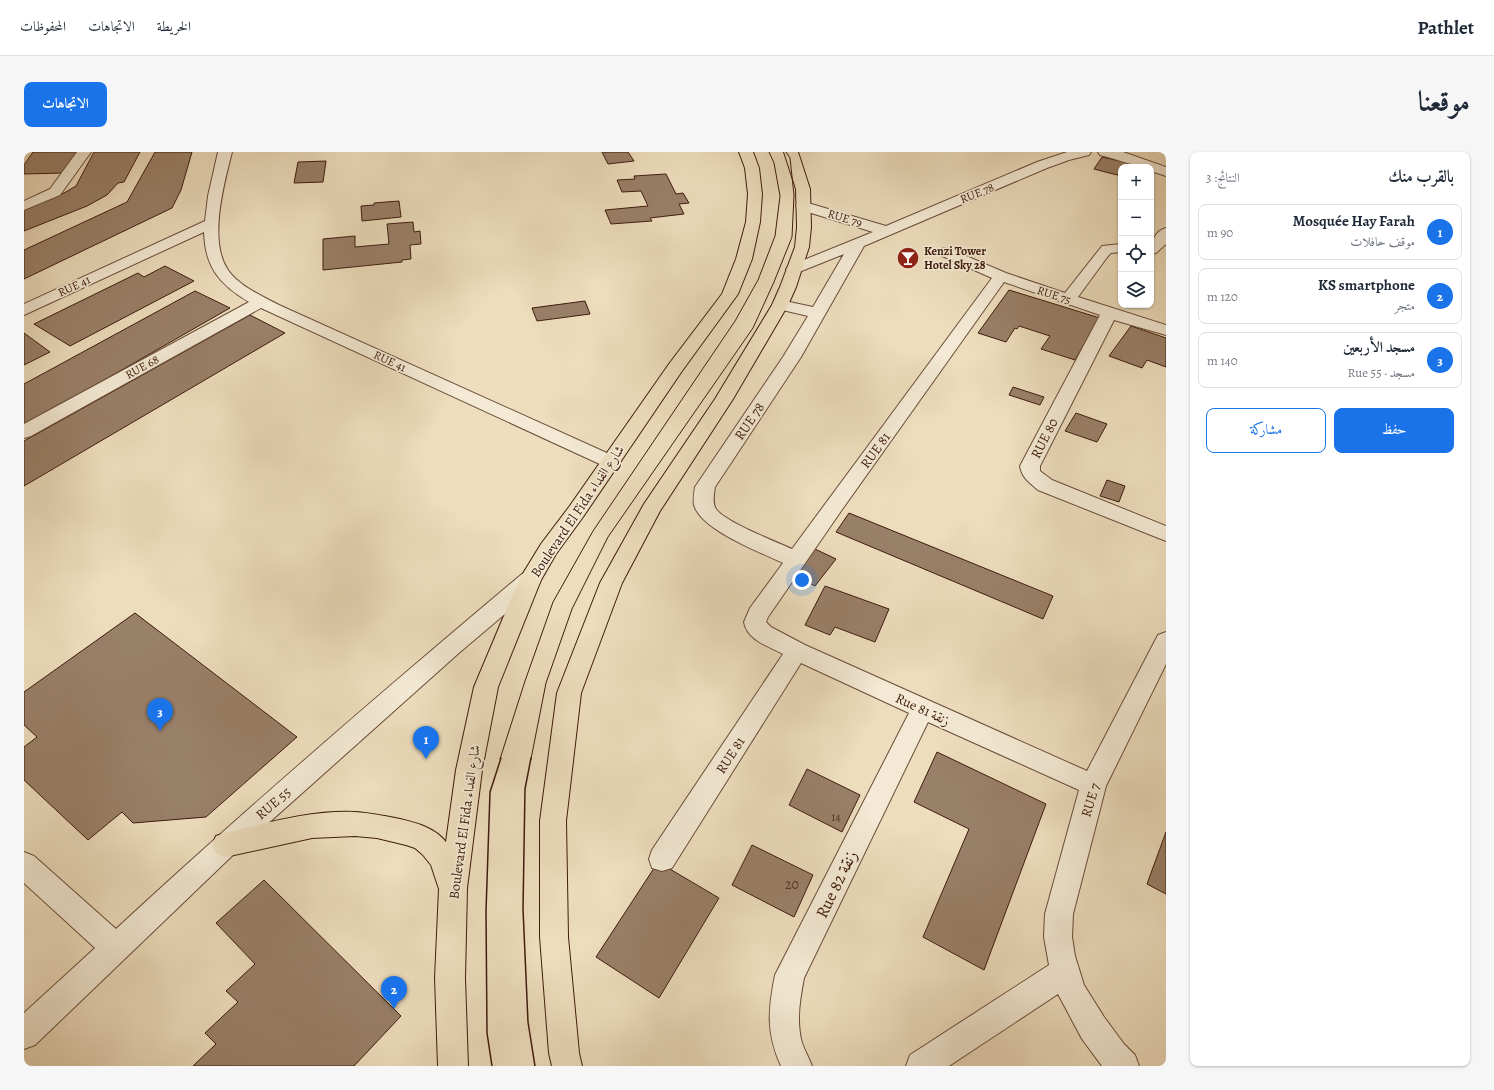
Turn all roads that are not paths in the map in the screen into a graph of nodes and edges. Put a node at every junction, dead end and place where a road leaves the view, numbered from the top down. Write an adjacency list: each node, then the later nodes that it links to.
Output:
1 (84, 152): 9 (street)
2 (226, 152): 11 (street, RUE 41)
3 (746, 152): 28 (main road, Boulevard El Fida شارع الفداء)
4 (791, 152): 10 (main road)
5 (1079, 152): 7 (street, RUE 78)
6 (1105, 152): 8 (street)
7 (1046, 158): 12 (street, RUE 78)
8 (1166, 172)
9 (24, 206)
10 (803, 206): 12 (street, RUE 79); 18 (main road)
11 (212, 223): 21 (street, RUE 41); 23 (street, RUE 41)
12 (886, 231): 14 (street, RUE 78)
13 (1166, 232): 15 (street)
14 (857, 245): 18 (street, RUE 78); 24 (street, RUE 78)
15 (1154, 247)
16 (1118, 248): 20 (street)
17 (945, 252): 19 (street, RUE 75)
18 (794, 269): 22 (main road)
19 (1001, 276): 20 (street, RUE 75); 30 (street, RUE 81)
20 (1069, 299): 25 (street, RUE 75)
21 (260, 302): 27 (street, RUE 68); 28 (street, RUE 41)
22 (780, 305): 24 (street); 45 (main road)
23 (24, 310)
24 (818, 313): 30 (street, RUE 78)
25 (1109, 313): 26 (street, RUE 75); 29 (street, RUE 80)
26 (1166, 330)
27 (24, 432)
28 (611, 462): 31 (main road, Boulevard El Fida شارع الفداء)
29 (1166, 534)
30 (796, 560): 32 (street, RUE 81)
31 (530, 580): 37 (street, RUE 55); 40 (main road, Boulevard El Fida شارع الفداء)
32 (756, 627): 33 (street, Rue 81 زنقة)
33 (797, 651): 35 (street, Rue 81 زنقة); 38 (street, RUE 81)
34 (1163, 654): 36 (street, RUE 7)
35 (923, 710): 36 (street, Rue 81 زنقة); 46 (street, Rue 82 زنقة)
36 (1093, 785): 42 (street, RUE 7)
37 (225, 845): 40 (main road); 41 (street, RUE 55)
38 (662, 859)
39 (24, 865): 41 (street)
40 (453, 888): 44 (main road, Boulevard El Fida شارع الفداء)
41 (116, 948): 43 (street, RUE 55)
42 (1064, 972): 47 (street); 48 (street, RUE 7)
43 (24, 1034)
44 (453, 1066)
45 (567, 1066)
46 (797, 1066)
47 (921, 1066)
48 (1124, 1066)

